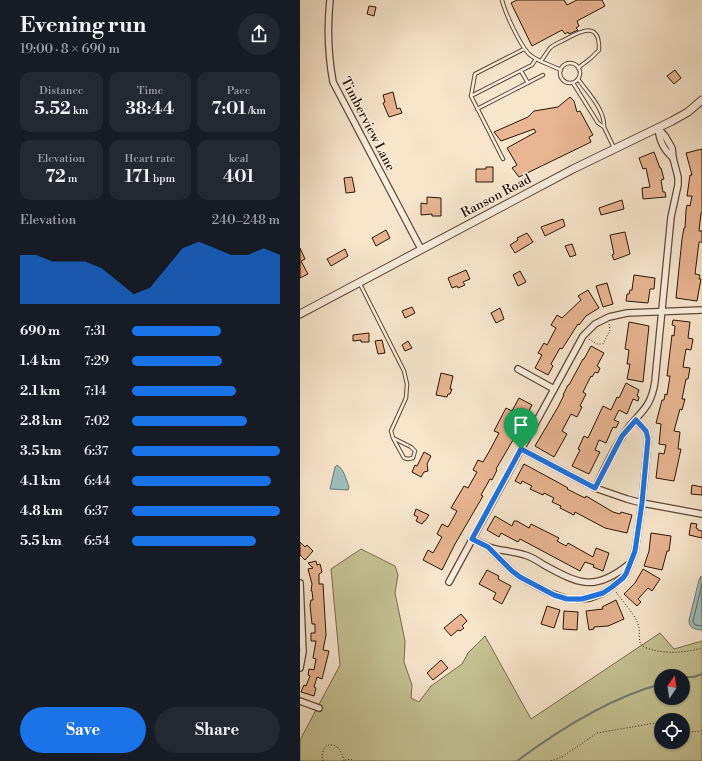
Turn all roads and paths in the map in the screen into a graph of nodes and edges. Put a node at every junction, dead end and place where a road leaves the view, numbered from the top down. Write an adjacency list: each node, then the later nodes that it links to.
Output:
1 (330, 0): 20 (street, Timberview Lane)
2 (502, 0): 3 (lane)
3 (524, 49): 4 (lane); 13 (lane)
4 (536, 59): 5 (lane); 8 (lane)
5 (541, 61): 6 (lane); 7 (lane)
6 (578, 68): 7 (lane); 10 (lane)
7 (561, 70): 12 (lane)
8 (521, 71): 11 (lane); 13 (lane)
9 (543, 75): 11 (lane)
10 (578, 79): 12 (lane); 16 (lane)
11 (528, 83): 15 (lane)
12 (573, 83): 16 (lane)
13 (471, 96): 15 (lane)
14 (702, 100): 17 (street, Ranson Road)
15 (477, 108): 19 (lane)
16 (604, 127): 18 (lane)
17 (658, 128): 18 (street, Ranson Road); 23 (street)
18 (614, 149): 20 (street, Ranson Road)
19 (503, 159)
20 (421, 249): 21 (street, Ranson Road)
21 (359, 282): 24 (street, Ranson Road); 30 (lane)
22 (702, 310): 23 (street)
23 (662, 312): 28 (street); 29 (street)
24 (300, 314)
25 (610, 323): 26 (path)
26 (589, 338)
27 (518, 369): 28 (street)
28 (554, 389): 31 (street)
29 (636, 420): 32 (street); 33 (street)
30 (392, 438): 30 (lane)
31 (521, 449): 32 (street); 35 (street)
32 (595, 488): 33 (street)
33 (642, 503): 34 (street); 37 (street)
34 (702, 514)
35 (472, 539): 36 (street); 38 (street)
36 (488, 547): 37 (street); 40 (street)
37 (628, 565): 40 (street)
38 (448, 582)
39 (300, 583): 42 (street)
40 (612, 587): 41 (path)
41 (702, 648)
42 (300, 668)
43 (300, 701): 44 (street)
44 (320, 708)
45 (654, 723): 51 (path)
46 (702, 730): 47 (path)
47 (690, 732)
48 (344, 760): 49 (path); 50 (path)
49 (323, 761)
50 (353, 761)
51 (551, 761)

